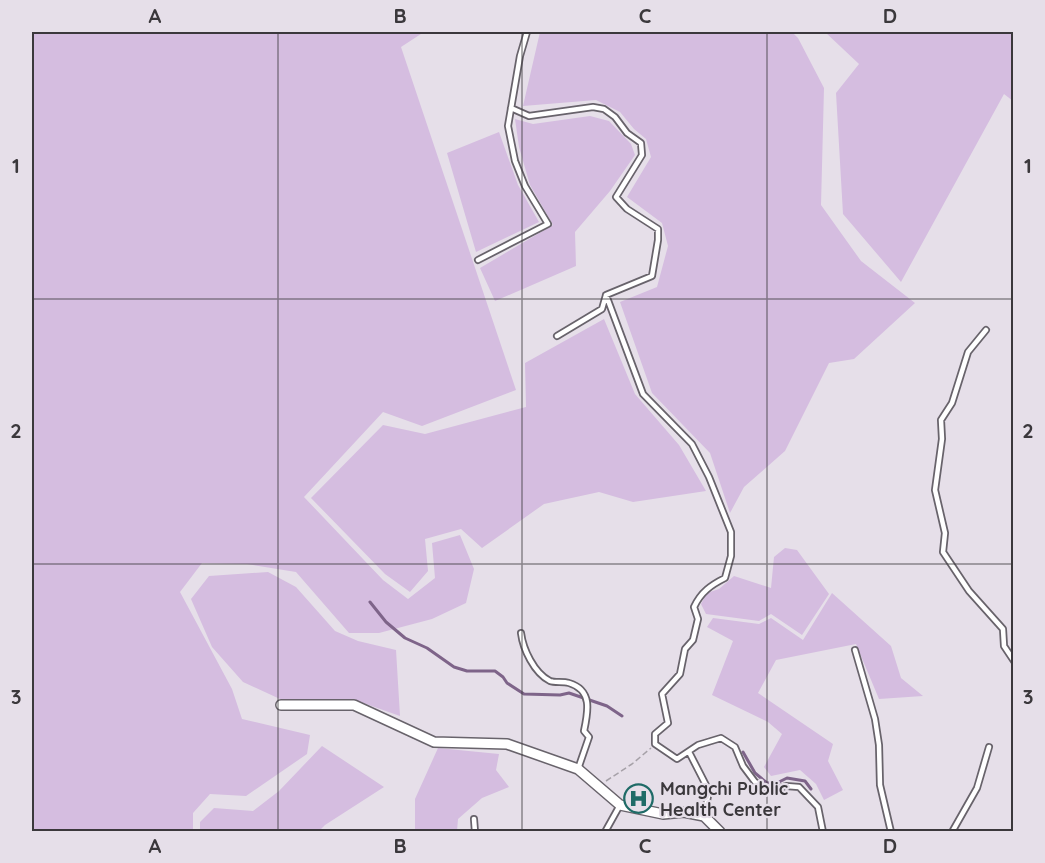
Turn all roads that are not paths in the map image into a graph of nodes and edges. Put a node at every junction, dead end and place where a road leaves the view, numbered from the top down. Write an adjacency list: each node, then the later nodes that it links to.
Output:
1 (527, 32): 2 (lane)
2 (511, 108): 3 (lane); 4 (lane)
3 (478, 260)
4 (606, 294): 6 (lane); 12 (lane)
5 (986, 330): 9 (lane)
6 (557, 336)
7 (521, 633): 13 (lane)
8 (855, 650): 21 (lane)
9 (1014, 661)
10 (280, 705): 13 (street)
11 (989, 747): 22 (lane)
12 (688, 752): 15 (lane); 20 (lane)
13 (578, 769): 14 (street)
14 (620, 805): 15 (street); 18 (lane)
15 (704, 816): 19 (street)
16 (474, 819): 17 (lane)
17 (475, 831)
18 (605, 831)
19 (719, 831)
20 (823, 831)
21 (891, 831)
22 (952, 831)

